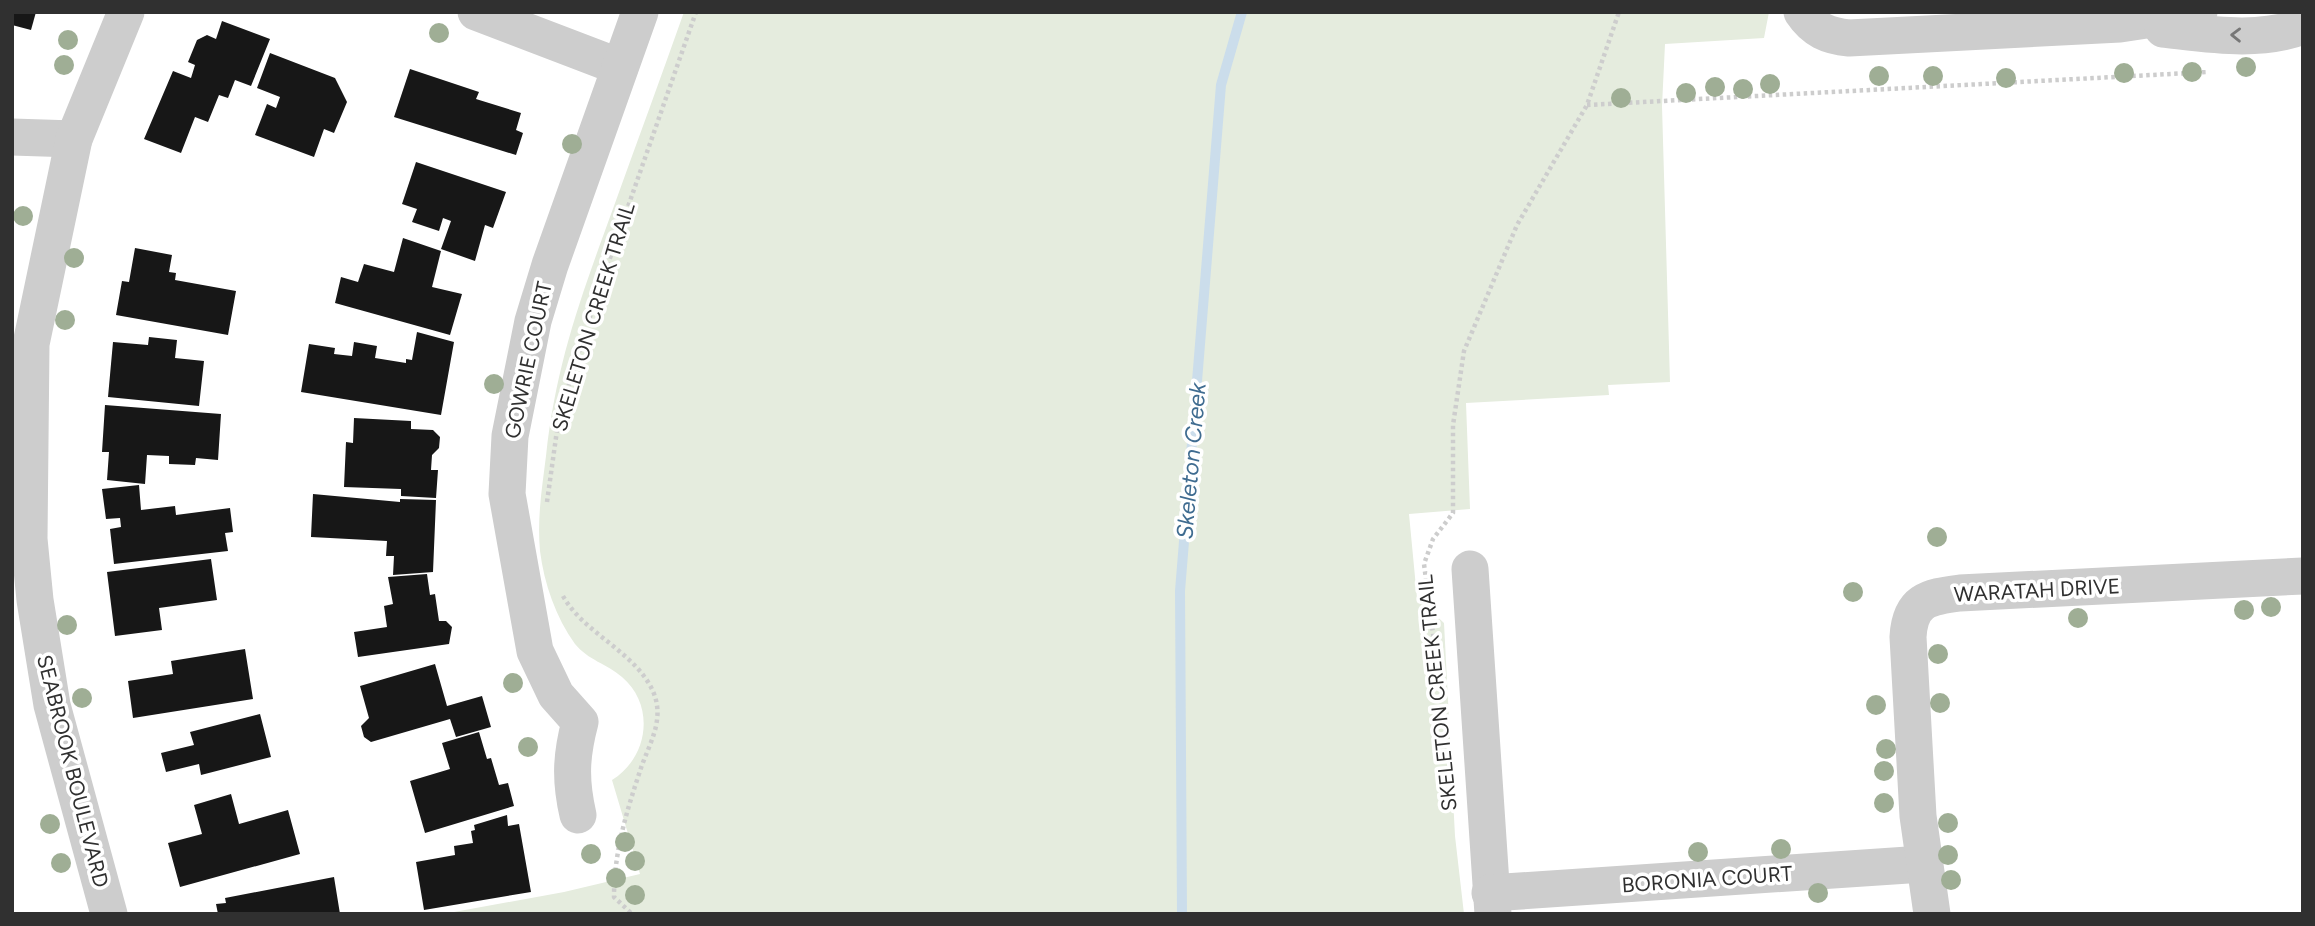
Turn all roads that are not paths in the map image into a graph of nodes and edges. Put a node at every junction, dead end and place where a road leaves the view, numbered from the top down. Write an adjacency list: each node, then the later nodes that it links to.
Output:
1 (126, 12): 10 (street, SEABROOK BOULEVARD)
2 (476, 12): 8 (street)
3 (640, 12): 8 (street, GOWRIE COURT)
4 (2199, 12): 6 (street)
5 (1809, 20): 6 (street)
6 (2120, 24): 7 (street, one-way to 6)
7 (2303, 26)
8 (620, 67): 14 (street, GOWRIE COURT)
9 (12, 137): 10 (street)
10 (74, 139): 11 (street, SEABROOK BOULEVARD)
11 (21, 540): 17 (street, SEABROOK BOULEVARD)
12 (1469, 569): 16 (street, BORONIA COURT)
13 (2303, 576): 15 (street, WARATAH DRIVE)
14 (578, 815)
15 (1923, 864): 16 (street, BORONIA COURT); 18 (street, WARATAH DRIVE)
16 (1492, 903)
17 (109, 914)
18 (1932, 914)

